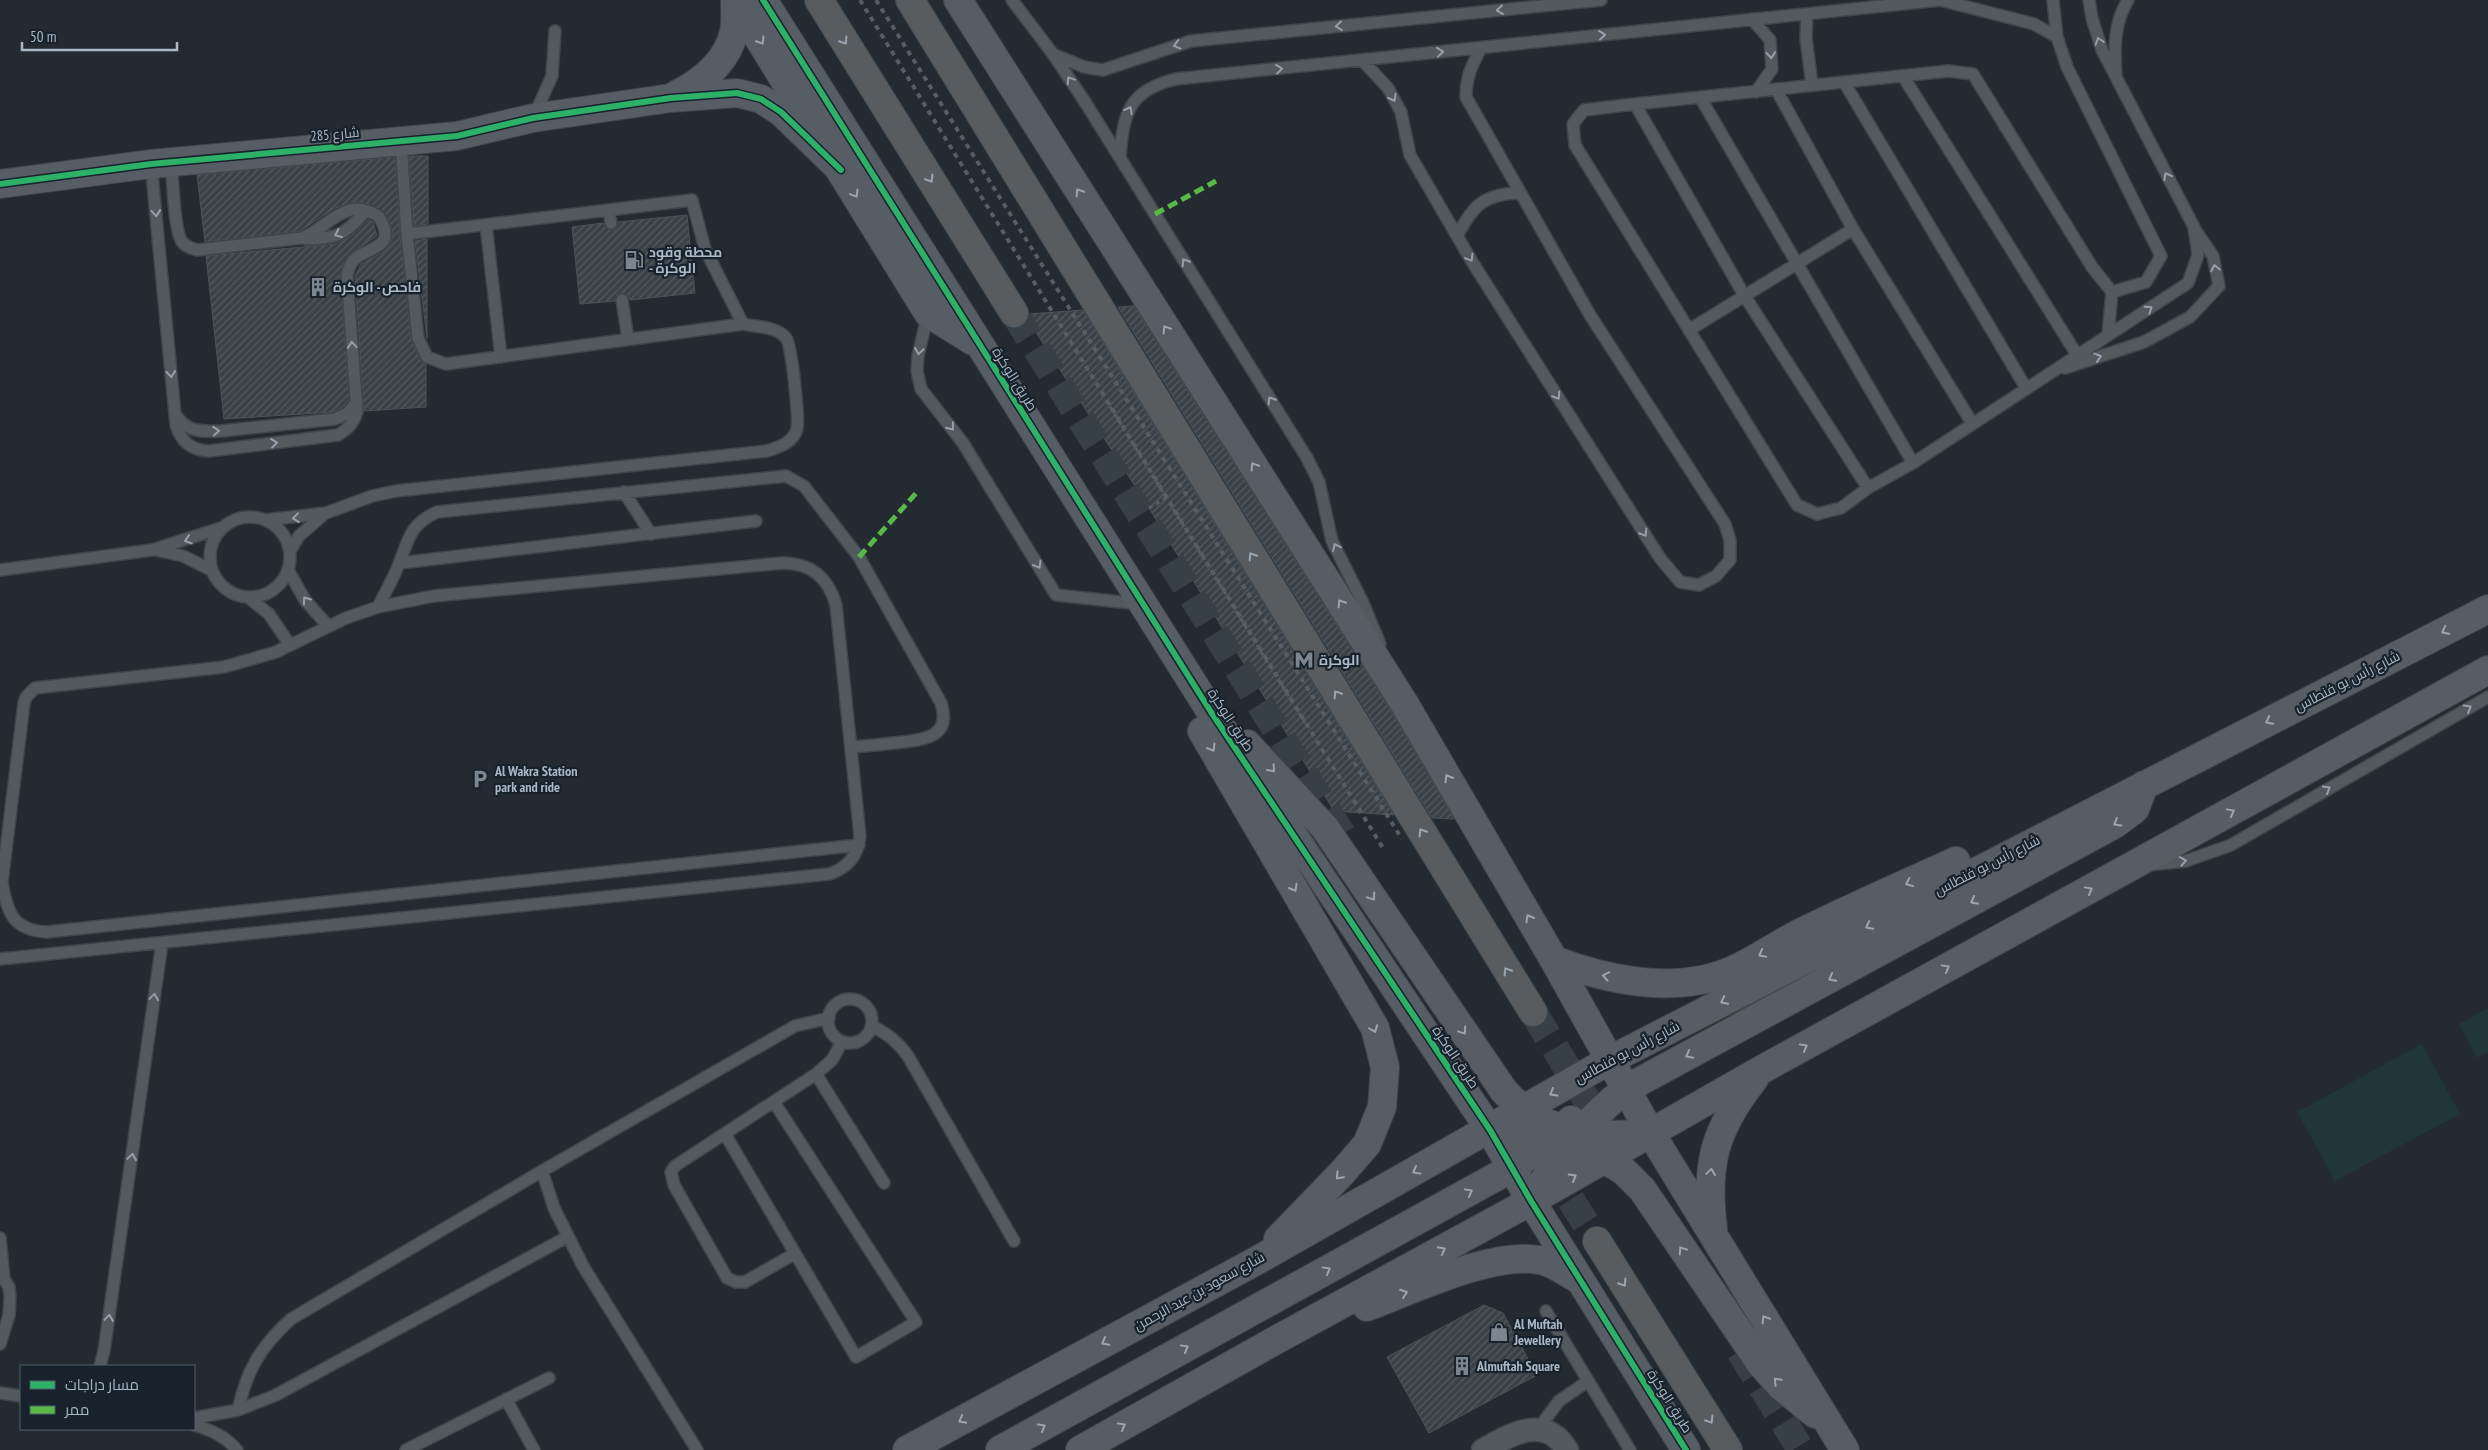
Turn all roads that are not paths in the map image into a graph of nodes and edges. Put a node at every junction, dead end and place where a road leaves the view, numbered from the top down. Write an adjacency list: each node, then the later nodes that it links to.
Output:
1 (735, 0): 26 (main road); 33 (main road, one-way to 33)
2 (763, 0): 55 (main road, طريق الوكرة)
3 (819, 0): 50 (highway, one-way to 50)
4 (910, 0): 97 (highway, one-way to 4)
5 (958, 0): 86 (main road, one-way to 5)
6 (1012, 0): 17 (lane)
7 (1601, 0): 17 (lane, one-way to 17)
8 (1941, 0): 12 (lane); 15 (lane)
9 (2053, 0): 15 (lane)
10 (2089, 0): 20 (lane, one-way to 10)
11 (2128, 0): 20 (lane)
12 (1807, 14): 13 (lane); 22 (lane)
13 (1752, 19): 16 (lane, one-way to 13); 24 (lane, one-way to 24)
14 (555, 31): 28 (lane)
15 (2057, 37): 46 (lane)
16 (1482, 48): 18 (lane, one-way to 16); 35 (lane)
17 (1053, 54): 30 (lane, one-way to 17)
18 (1362, 60): 30 (lane, one-way to 18); 43 (lane, one-way to 43)
19 (1903, 76): 21 (lane); 46 (lane); 56 (lane)
20 (2117, 80): 40 (lane, one-way to 20)
21 (1844, 82): 22 (lane); 59 (lane)
22 (1812, 84): 23 (lane)
23 (1776, 89): 24 (lane); 41 (lane)
24 (1756, 92): 25 (lane)
25 (1700, 97): 27 (lane); 45 (lane)
26 (670, 98): 28 (main road, شارع 285); 33 (main road)
27 (1635, 104): 47 (lane); 52 (lane)
28 (533, 118): 29 (main road, شارع 285)
29 (401, 141): 31 (main road, شارع 285); 42 (lane)
30 (1120, 158): 86 (lane, one-way to 30)
31 (161, 163): 32 (main road, شارع 285); 34 (main road, شارع 285); 44 (lane); 61 (lane, one-way to 61)
32 (0, 167)
33 (841, 170): 49 (main road, one-way to 49)
34 (0, 184)
35 (1519, 192): 43 (lane); 43 (lane, one-way to 35)
36 (609, 210): 38 (lane); 39 (lane); 51 (lane)
37 (366, 211): 44 (lane); 44 (lane, one-way to 44); 60 (lane, one-way to 37)
38 (610, 223)
39 (486, 225): 42 (lane); 57 (lane)
40 (2194, 227): 53 (lane, one-way to 40); 58 (lane, one-way to 40)
41 (1853, 229): 45 (lane); 62 (lane)
42 (407, 234): 57 (lane)
43 (1457, 236)
44 (302, 238)
45 (1797, 263): 47 (lane); 63 (lane)
46 (2112, 292): 53 (lane)
47 (1744, 295): 52 (lane); 64 (lane)
48 (622, 300): 54 (lane)
49 (928, 313): 55 (main road); 78 (lane, one-way to 78)
50 (1014, 314)
51 (742, 324): 54 (lane); 66 (lane)
52 (1689, 330): 64 (lane)
53 (2108, 335): 56 (lane)
54 (628, 339): 57 (lane)
55 (977, 343): 78 (main road, طريق الوكرة)
56 (2077, 355): 58 (lane)
57 (501, 357)
58 (2051, 372): 59 (lane)
59 (2026, 388): 62 (lane)
60 (357, 402): 61 (lane, one-way to 60); 61 (lane, one-way to 60)
61 (174, 414)
62 (1972, 423): 63 (lane)
63 (1913, 463): 64 (lane)
64 (1868, 488)
65 (624, 492): 70 (lane); 73 (lane); 88 (lane)
66 (326, 513): 67 (lane, one-way to 67); 72 (lane)
67 (265, 520): 69 (lane); 72 (lane)
68 (756, 521): 70 (lane)
69 (222, 528): 71 (lane, one-way to 71); 75 (lane)
70 (651, 534): 73 (lane)
71 (152, 550): 74 (lane); 75 (lane)
72 (290, 551): 76 (lane)
73 (400, 563): 79 (lane)
74 (0, 570)
75 (211, 570): 77 (lane)
76 (288, 570): 77 (lane); 81 (lane, one-way to 76)
77 (249, 598): 82 (lane)
78 (1142, 604): 83 (main road, طريق الوكرة)
79 (378, 607): 81 (lane); 88 (lane)
80 (2488, 608): 89 (main road, شارع رأس بو فنطاس, one-way to 89)
81 (328, 626): 82 (lane)
82 (290, 645): 93 (lane)
83 (1184, 670): 87 (main road, طريق الوكرة); 122 (main road, one-way to 122)
84 (2488, 670): 92 (main road, one-way to 84)
85 (2488, 697): 92 (lane, one-way to 85)
86 (1404, 704): 96 (main road, one-way to 86)
87 (1210, 712): 106 (main road, one-way to 106); 107 (main road, طريق الوكرة)
88 (851, 748): 90 (lane)
89 (2144, 785): 91 (main road, شارع رأس بو فنطاس); 104 (main road, one-way to 104)
90 (859, 845): 93 (lane); 94 (lane)
91 (2021, 848): 96 (main road, one-way to 96); 101 (main road, شارع رأس بو فنطاس, one-way to 101)
92 (2134, 865): 102 (main road, one-way to 92)
93 (1, 883)
94 (162, 942): 95 (lane); 128 (lane, one-way to 94)
95 (0, 959)
96 (1554, 960): 101 (main road)
97 (1533, 1012)
98 (829, 1018): 99 (lane); 100 (lane); 113 (lane)
99 (872, 1026): 100 (lane); 119 (lane)
100 (842, 1042): 103 (lane)
101 (1610, 1060): 104 (main road); 106 (main road, شارع رأس بو فنطاس, one-way to 106); 110 (main road)
102 (1761, 1070): 108 (main road); 118 (main road, one-way to 102)
103 (816, 1074): 105 (lane); 114 (lane)
104 (1626, 1089): 108 (main road); 110 (main road)
105 (774, 1102): 109 (lane); 121 (lane)
106 (1524, 1110): 107 (main road, شارع رأس بو فنطاس); 110 (main road)
107 (1490, 1130): 110 (main road); 112 (main road, طريق الوكرة); 122 (main road, شارع سعود بن عبد الرحمن, one-way to 122)
108 (1650, 1132): 110 (main road); 111 (main road); 118 (main road)
109 (725, 1134): 121 (lane); 121 (lane)
110 (1564, 1137): 111 (main road); 112 (main road); 115 (main road)
111 (1602, 1160): 115 (main road, one-way to 111); 136 (main road, one-way to 111)
112 (1512, 1168): 115 (main road, طريق الوكرة); 144 (main road, one-way to 112)
113 (542, 1171): 116 (lane); 134 (lane)
114 (884, 1182)
115 (1531, 1201): 123 (main road, طريق الوكرة); 126 (main road, one-way to 115)
116 (567, 1237): 134 (lane); 142 (lane)
117 (0, 1238): 124 (lane)
118 (1714, 1238): 136 (main road, one-way to 118)
119 (1014, 1241)
120 (1597, 1241): 150 (highway, طريق الوكرة, one-way to 150)
121 (794, 1254)
122 (1256, 1261): 143 (main road, شارع سعود بن عبد الرحمن, one-way to 143)
123 (1581, 1280): 126 (main road, one-way to 123); 149 (main road, طريق الوكرة)
124 (2, 1282): 127 (lane)
125 (1546, 1311): 130 (lane)
126 (1276, 1340): 145 (main road, one-way to 126)
127 (0, 1344)
128 (100, 1365)
129 (549, 1378): 133 (lane)
130 (1588, 1381): 138 (lane); 148 (lane)
131 (0, 1393): 132 (lane)
132 (20, 1396)
133 (506, 1399): 140 (lane); 141 (lane)
134 (238, 1410): 135 (lane)
135 (195, 1418)
136 (1828, 1423): 151 (main road)
137 (195, 1425): 139 (lane)
138 (1538, 1430): 146 (street); 147 (street)
139 (237, 1450)
140 (406, 1450)
141 (534, 1450)
142 (697, 1450)
143 (907, 1450)
144 (1000, 1450)
145 (1080, 1450)
146 (1482, 1450)
147 (1567, 1450)
148 (1630, 1450)
149 (1686, 1450)
150 (1728, 1450)
151 (1845, 1450)

